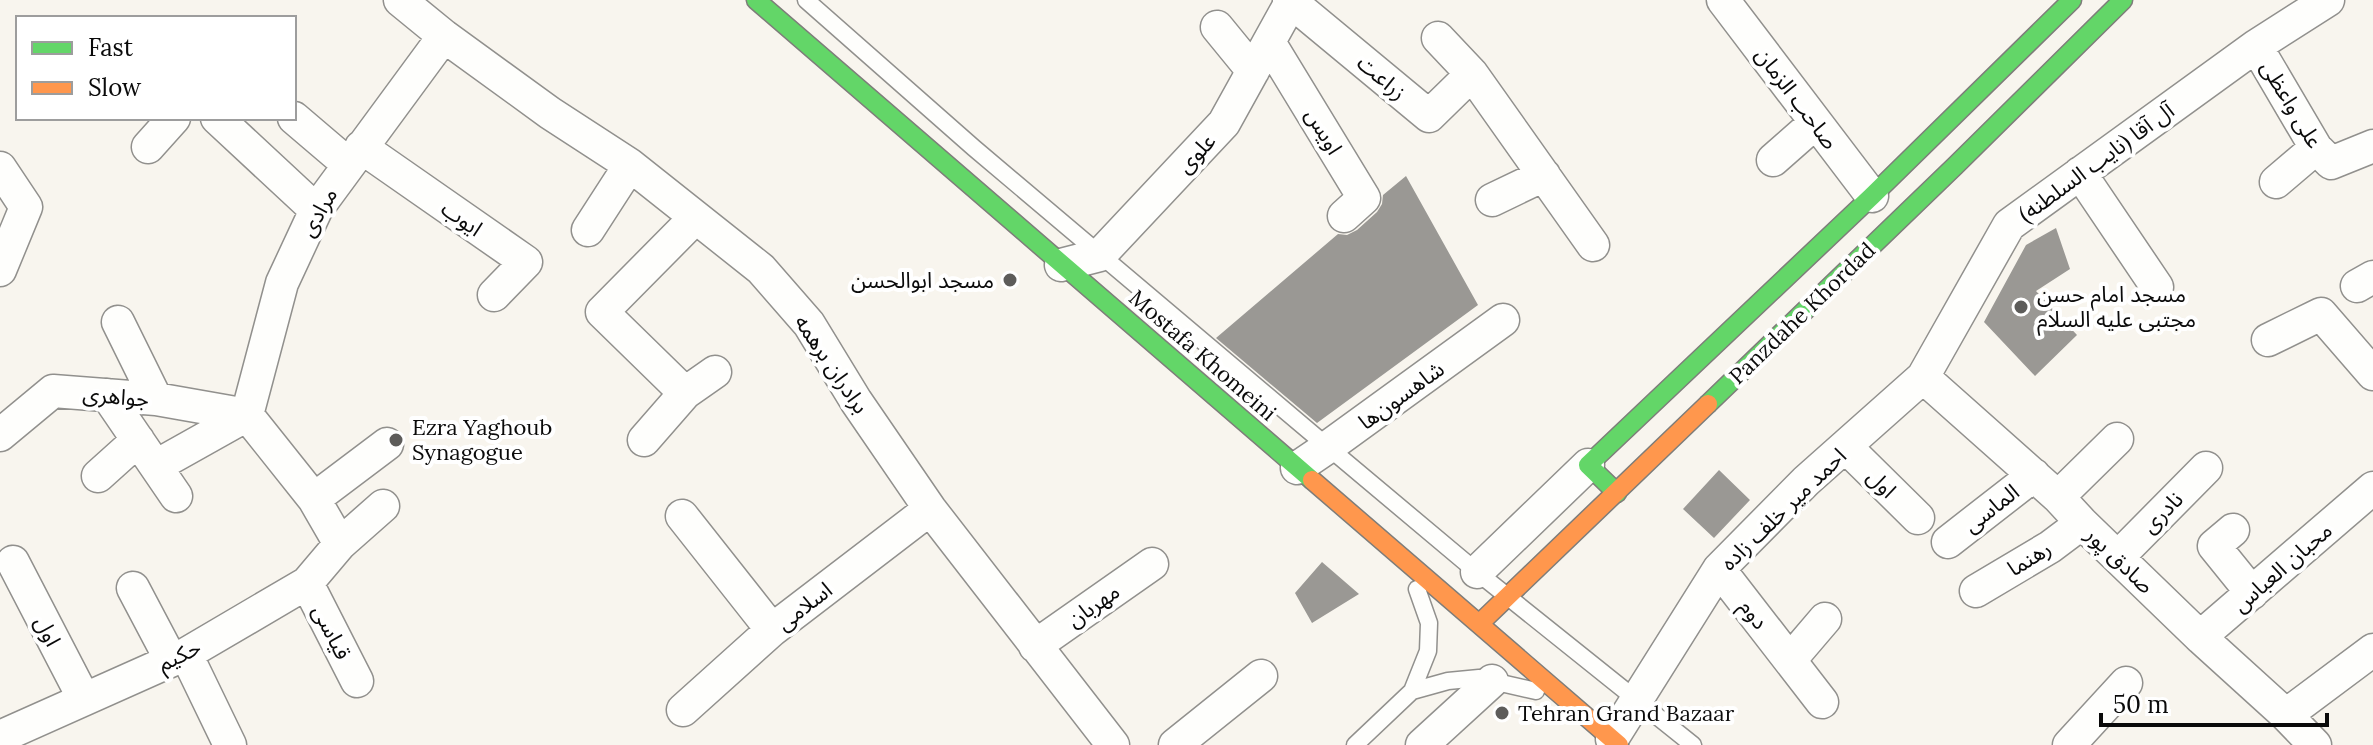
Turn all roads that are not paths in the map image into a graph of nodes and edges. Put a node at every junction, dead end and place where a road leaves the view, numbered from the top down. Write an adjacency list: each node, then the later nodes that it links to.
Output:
1 (400, 0): 11 (street, برادران برهمه)
2 (756, 0): 39 (main road, Mostafa Khomeini)
3 (806, 0): 38 (lane)
4 (1723, 0): 20 (street, صاحب الزمان)
5 (2072, 0): 31 (main road, Panzdahe Khordad)
6 (2101, 0): 7 (main road)
7 (2122, 0): 66 (main road, Panzdahe Khordad)
8 (2328, 0): 14 (street, آل آقا (نایب السلطنه))
9 (1290, 1): 13 (street, علوی); 16 (street, زراعت)
10 (1217, 27): 15 (street)
11 (444, 36): 24 (street, مرادی); 26 (street, برادران برهمه)
12 (1438, 38): 16 (street)
13 (1269, 42): 15 (street, علوی); 34 (street, اویس)
14 (2256, 46): 23 (street, علی واعظی); 28 (street, آل آقا (نایب السلطنه))
15 (1253, 71): 38 (street, علوی)
16 (1472, 74): 29 (street)
17 (296, 119): 24 (street)
18 (172, 120): 22 (street)
19 (219, 120): 33 (street)
20 (1815, 123): 25 (street); 31 (street, صاحب الزمان)
21 (2373, 146): 23 (street, علی واعظی)
22 (148, 147)
23 (2316, 148): 30 (street)
24 (355, 156): 33 (street, مرادی); 42 (street, ایوب)
25 (1773, 160)
26 (630, 165): 35 (street, برادران برهمه); 36 (street)
27 (0, 168): 40 (street)
28 (2080, 173): 41 (street); 48 (street, آل آقا (نایب السلطنه))
29 (1544, 175): 32 (street); 37 (street)
30 (2276, 182)
31 (1872, 196): 60 (main road, Panzdahe Khordad)
32 (1492, 200)
33 (316, 210): 52 (street, مرادی)
34 (1344, 216)
35 (695, 218): 49 (street); 72 (street, برادران برهمه)
36 (588, 230)
37 (1593, 245)
38 (1100, 255): 39 (street); 58 (lane)
39 (1061, 265): 62 (main road, Mostafa Khomeini)
40 (0, 270)
41 (2157, 287)
42 (494, 295)
43 (1503, 320): 58 (street, شاهسون‌ها)
44 (118, 322): 51 (street)
45 (2268, 340): 47 (street)
46 (715, 372): 49 (street)
47 (2373, 374)
48 (1923, 377): 59 (street, احمد میر خلف زاده); 64 (street, صادق پور)
49 (685, 393): 56 (street)
50 (107, 395): 51 (street, جواهری); 53 (street, جواهری); 55 (street)
51 (156, 399): 52 (street, جواهری)
52 (247, 415): 61 (street); 70 (street)
53 (3, 426)
54 (2117, 439): 68 (street)
55 (138, 440): 61 (street); 65 (street)
56 (644, 440)
57 (387, 444): 70 (street)
58 (1328, 447): 62 (street, شاهسون‌ها); 84 (lane)
59 (1846, 447): 74 (street, اول); 83 (street, احمد میر خلف زاده)
60 (1588, 465): 66 (main road); 84 (street)
61 (156, 466): 67 (street)
62 (1297, 468): 80 (main road, Mostafa Khomeini)
63 (2206, 468): 79 (street, نادری)
64 (2034, 475): 68 (street, صادق پور); 77 (street, الماسی)
65 (98, 476)
66 (1617, 493): 89 (main road, Panzdahe Khordad)
67 (176, 496)
68 (2058, 497): 75 (street, صادق پور)
69 (2370, 497): 88 (street, محبان العباس)
70 (314, 499): 78 (street)
71 (383, 506): 78 (street, حکیم)
72 (930, 509): 92 (street, اسلامی); 94 (street, برادران برهمه)
73 (682, 516): 92 (street)
74 (1918, 518)
75 (2082, 523): 79 (street, صادق پور); 87 (street, رهنما)
76 (2233, 530): 88 (street)
77 (1948, 542)
78 (340, 544): 85 (street, حکیم)
79 (2118, 557): 93 (street, صادق پور)
80 (1405, 560): 91 (main road, Mostafa Khomeini); 102 (lane)
81 (13, 562): 103 (street, اول)
82 (1152, 564): 94 (street, مهربان)
83 (1719, 569): 97 (street, دوم); 104 (street, احمد میر خلف زاده)
84 (1477, 572): 89 (lane)
85 (307, 583): 96 (street, حکیم); 99 (street, قیاسی)
86 (133, 588): 96 (street)
87 (1976, 591)
88 (2252, 593): 93 (street, محبان العباس)
89 (1508, 596): 91 (main road, Panzdahe Khordad); 104 (lane)
90 (1825, 619): 97 (street)
91 (1479, 624): 105 (main road, Mostafa Khomeini)
92 (772, 630): 107 (street, اسلامی)
93 (2200, 637): 108 (street, صادق پور)
94 (1035, 646): 112 (street, برادران برهمه)
95 (2373, 650): 108 (street)
96 (178, 657): 103 (street, حکیم); 111 (street)
97 (1790, 660): 106 (street, دوم)
98 (1261, 676): 113 (street)
99 (357, 681)
100 (1492, 681): 102 (lane); 105 (lane); 115 (street)
101 (2126, 683): 117 (street)
102 (1412, 691): 114 (lane)
103 (84, 699): 109 (street, حکیم)
104 (1637, 699): 110 (street, احمد میر خلف زاده); 116 (lane)
105 (1568, 701): 110 (main road, Mostafa Khomeini)
106 (1822, 702)
107 (683, 710)
108 (2286, 715): 118 (street, صادق پور)
109 (0, 737)
110 (1616, 742)
111 (230, 745)
112 (1113, 745)
113 (1175, 745)
114 (1355, 745)
115 (1422, 745)
116 (1693, 745)
117 (2069, 745)
118 (2315, 745)

